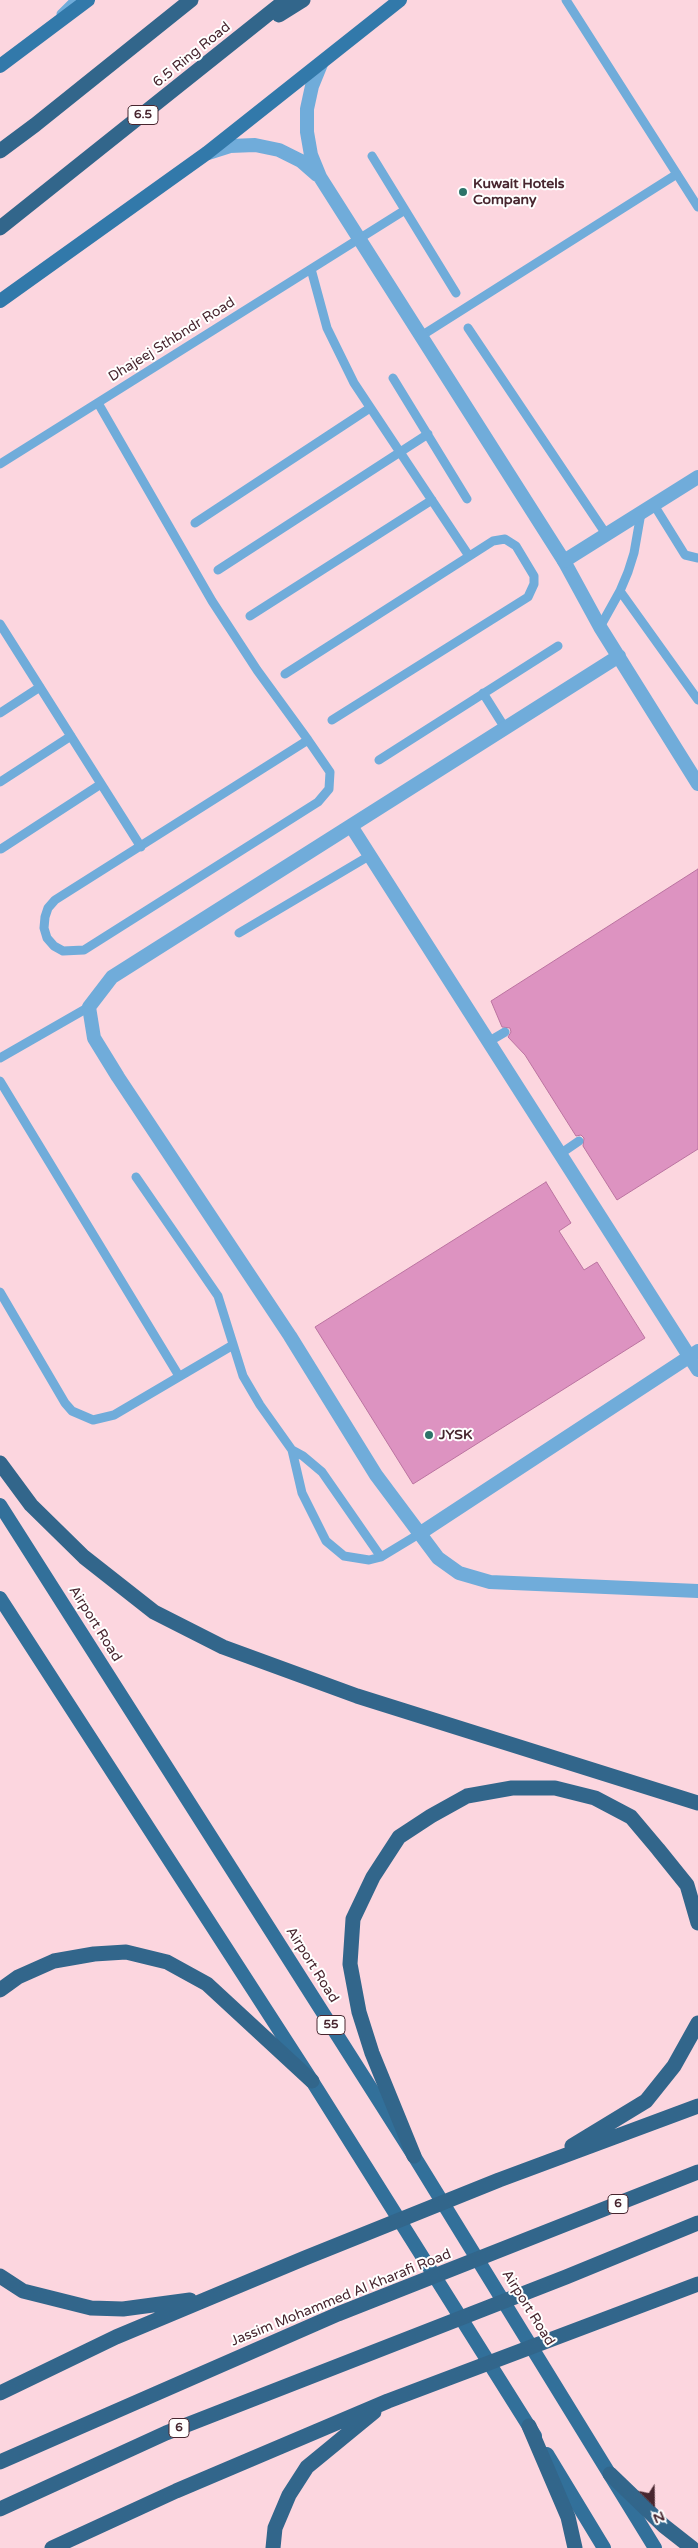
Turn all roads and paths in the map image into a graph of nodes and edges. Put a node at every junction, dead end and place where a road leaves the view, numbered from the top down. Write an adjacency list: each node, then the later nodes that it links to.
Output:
1 (75, 0): 8 (lane)
2 (88, 0): 8 (main road)
3 (191, 0): 12 (highway)
4 (286, 0): 9 (highway, 6.5 Ring Road / 6.5)
5 (303, 0): 9 (highway)
6 (400, 0): 10 (main road)
7 (566, 0): 15 (lane)
8 (39, 38): 11 (main road)
9 (234, 44): 19 (highway, 6.5 Ring Road / 6.5)
10 (321, 64): 13 (main road); 16 (street)
11 (0, 66)
12 (0, 151)
13 (207, 153): 16 (street); 23 (main road)
14 (372, 156): 18 (lane)
15 (677, 174): 17 (lane); 25 (lane)
16 (320, 177): 20 (street)
17 (698, 207)
18 (405, 210): 20 (lane, Dhajeej Sthbndr Road); 22 (lane)
19 (0, 228)
20 (359, 238): 21 (lane, Dhajeej Sthbndr Road); 25 (street)
21 (311, 269): 27 (lane, Dhajeej Sthbndr Road); 28 (lane)
22 (456, 293)
23 (0, 302)
24 (468, 328): 38 (lane)
25 (421, 336): 41 (street)
26 (393, 378): 29 (lane)
27 (98, 403): 31 (lane, Dhajeej Sthbndr Road); 57 (lane)
28 (370, 408): 30 (lane); 37 (lane)
29 (428, 434): 30 (lane); 33 (lane)
30 (400, 452): 34 (lane); 42 (lane)
31 (0, 464)
32 (698, 477): 35 (street)
33 (467, 499)
34 (432, 500): 39 (lane); 44 (lane)
35 (654, 504): 36 (street); 40 (lane)
36 (641, 513): 38 (street); 43 (lane)
37 (195, 523)
38 (606, 534): 41 (street)
39 (469, 556): 49 (lane); 54 (lane)
40 (698, 558)
41 (564, 561): 46 (street)
42 (218, 570)
43 (620, 591): 46 (lane); 52 (lane)
44 (250, 616)
45 (0, 624): 50 (lane)
46 (600, 626): 48 (street)
47 (558, 646): 51 (lane)
48 (619, 656): 55 (street); 61 (street)
49 (285, 674)
50 (40, 687): 53 (lane); 56 (lane)
51 (483, 693): 55 (lane); 58 (lane)
52 (698, 700)
53 (0, 713)
54 (332, 720)
55 (505, 728): 62 (street)
56 (71, 736): 59 (lane); 60 (lane)
57 (308, 740): 63 (lane); 63 (lane)
58 (379, 760)
59 (0, 782)
60 (101, 784): 63 (lane); 64 (lane)
61 (698, 784)
62 (350, 826): 65 (street); 67 (street)
63 (141, 846)
64 (2, 849)
65 (369, 856): 66 (lane); 69 (street)
66 (239, 934)
67 (89, 1007): 70 (lane); 83 (street)
68 (505, 1032): 69 (lane)
69 (488, 1042): 73 (street)
70 (0, 1058)
71 (0, 1081): 79 (lane)
72 (579, 1141): 73 (lane)
73 (560, 1154): 77 (street)
74 (136, 1177): 76 (lane)
75 (0, 1292): 79 (lane)
76 (232, 1345): 79 (lane); 80 (lane)
77 (694, 1354): 78 (street); 83 (street)
78 (698, 1370)
79 (179, 1376)
80 (292, 1450): 84 (lane); 84 (lane)
81 (0, 1463): 87 (highway)
82 (0, 1505): 93 (highway, Airport Road / 55)
83 (419, 1534): 84 (lane); 85 (street)
84 (381, 1557)
85 (696, 1590)
86 (0, 1598): 91 (highway)
87 (698, 1803)
88 (698, 1922): 93 (highway)
89 (0, 1990): 91 (highway)
90 (698, 2023): 94 (highway)
91 (312, 2081): 102 (highway)
92 (698, 2106): 94 (highway)
93 (414, 2156): 104 (highway, Airport Road / 55)
94 (541, 2165): 99 (highway)
95 (698, 2172): 103 (highway, Jassim Mohammed Al Kharafi Road / 6)
96 (698, 2223): 105 (highway, 6)
97 (0, 2276): 99 (highway)
98 (698, 2284): 101 (highway)
99 (216, 2296): 100 (highway)
100 (0, 2393)
101 (392, 2399): 106 (highway); 107 (highway)
102 (529, 2426): 108 (highway); 109 (highway)
103 (0, 2462)
104 (610, 2474): 110 (highway, Airport Road / 55); 111 (highway)
105 (0, 2510)
106 (52, 2548)
107 (274, 2548)
108 (575, 2548)
109 (604, 2548)
110 (655, 2548)
111 (692, 2548)

